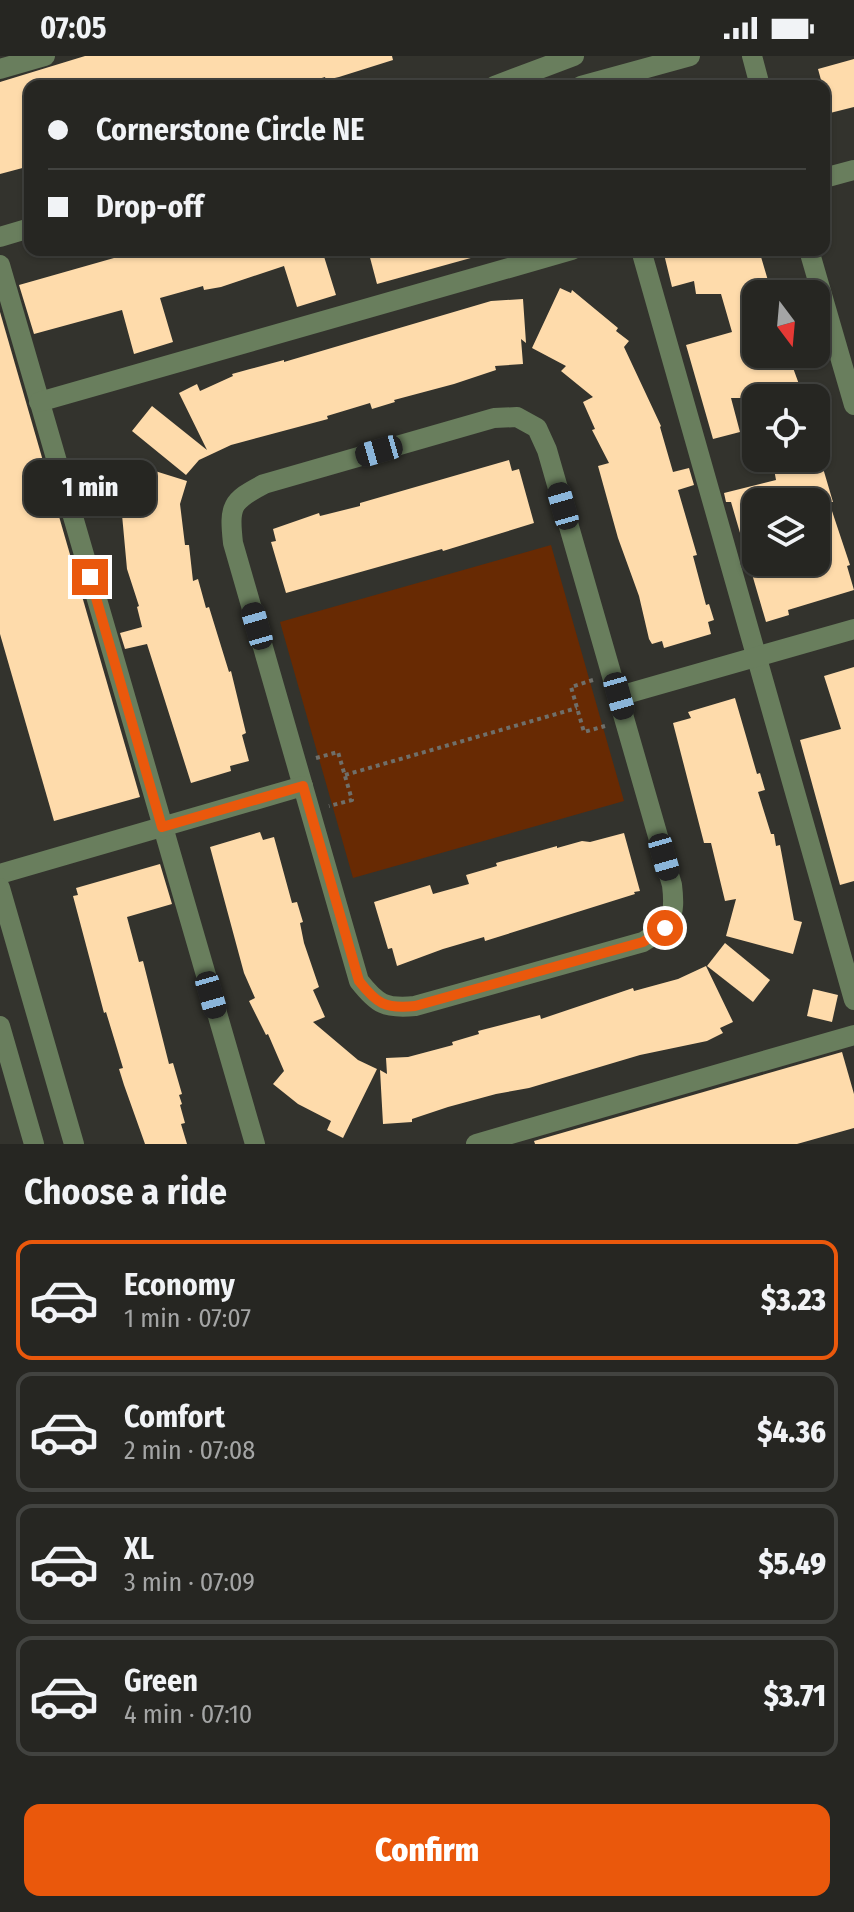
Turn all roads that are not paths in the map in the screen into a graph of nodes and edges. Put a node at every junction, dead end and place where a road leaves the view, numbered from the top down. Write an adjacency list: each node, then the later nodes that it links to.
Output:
1 (45, 56): 5 (street)
2 (574, 56): 6 (street)
3 (690, 56): 7 (street)
4 (752, 56): 8 (street)
5 (0, 69)
6 (510, 80)
7 (603, 80)
8 (758, 80)
9 (854, 170): 10 (street)
10 (830, 176)
11 (24, 230): 12 (street)
12 (0, 237)
13 (551, 256): 17 (street)
14 (643, 256): 20 (street)
15 (811, 256): 18 (street)
16 (0, 265): 17 (street)
17 (39, 402): 23 (street)
18 (854, 405)
19 (854, 629): 20 (street)
20 (757, 656): 21 (street); 26 (street)
21 (619, 696): 22 (street); 22 (street)
22 (303, 786): 23 (street)
23 (162, 827): 24 (street); 31 (street)
24 (0, 874)
25 (0, 888): 30 (street)
26 (854, 1000)
27 (0, 1026): 29 (street)
28 (854, 1035): 32 (street)
29 (34, 1144)
30 (74, 1144)
31 (255, 1144)
32 (476, 1144)

